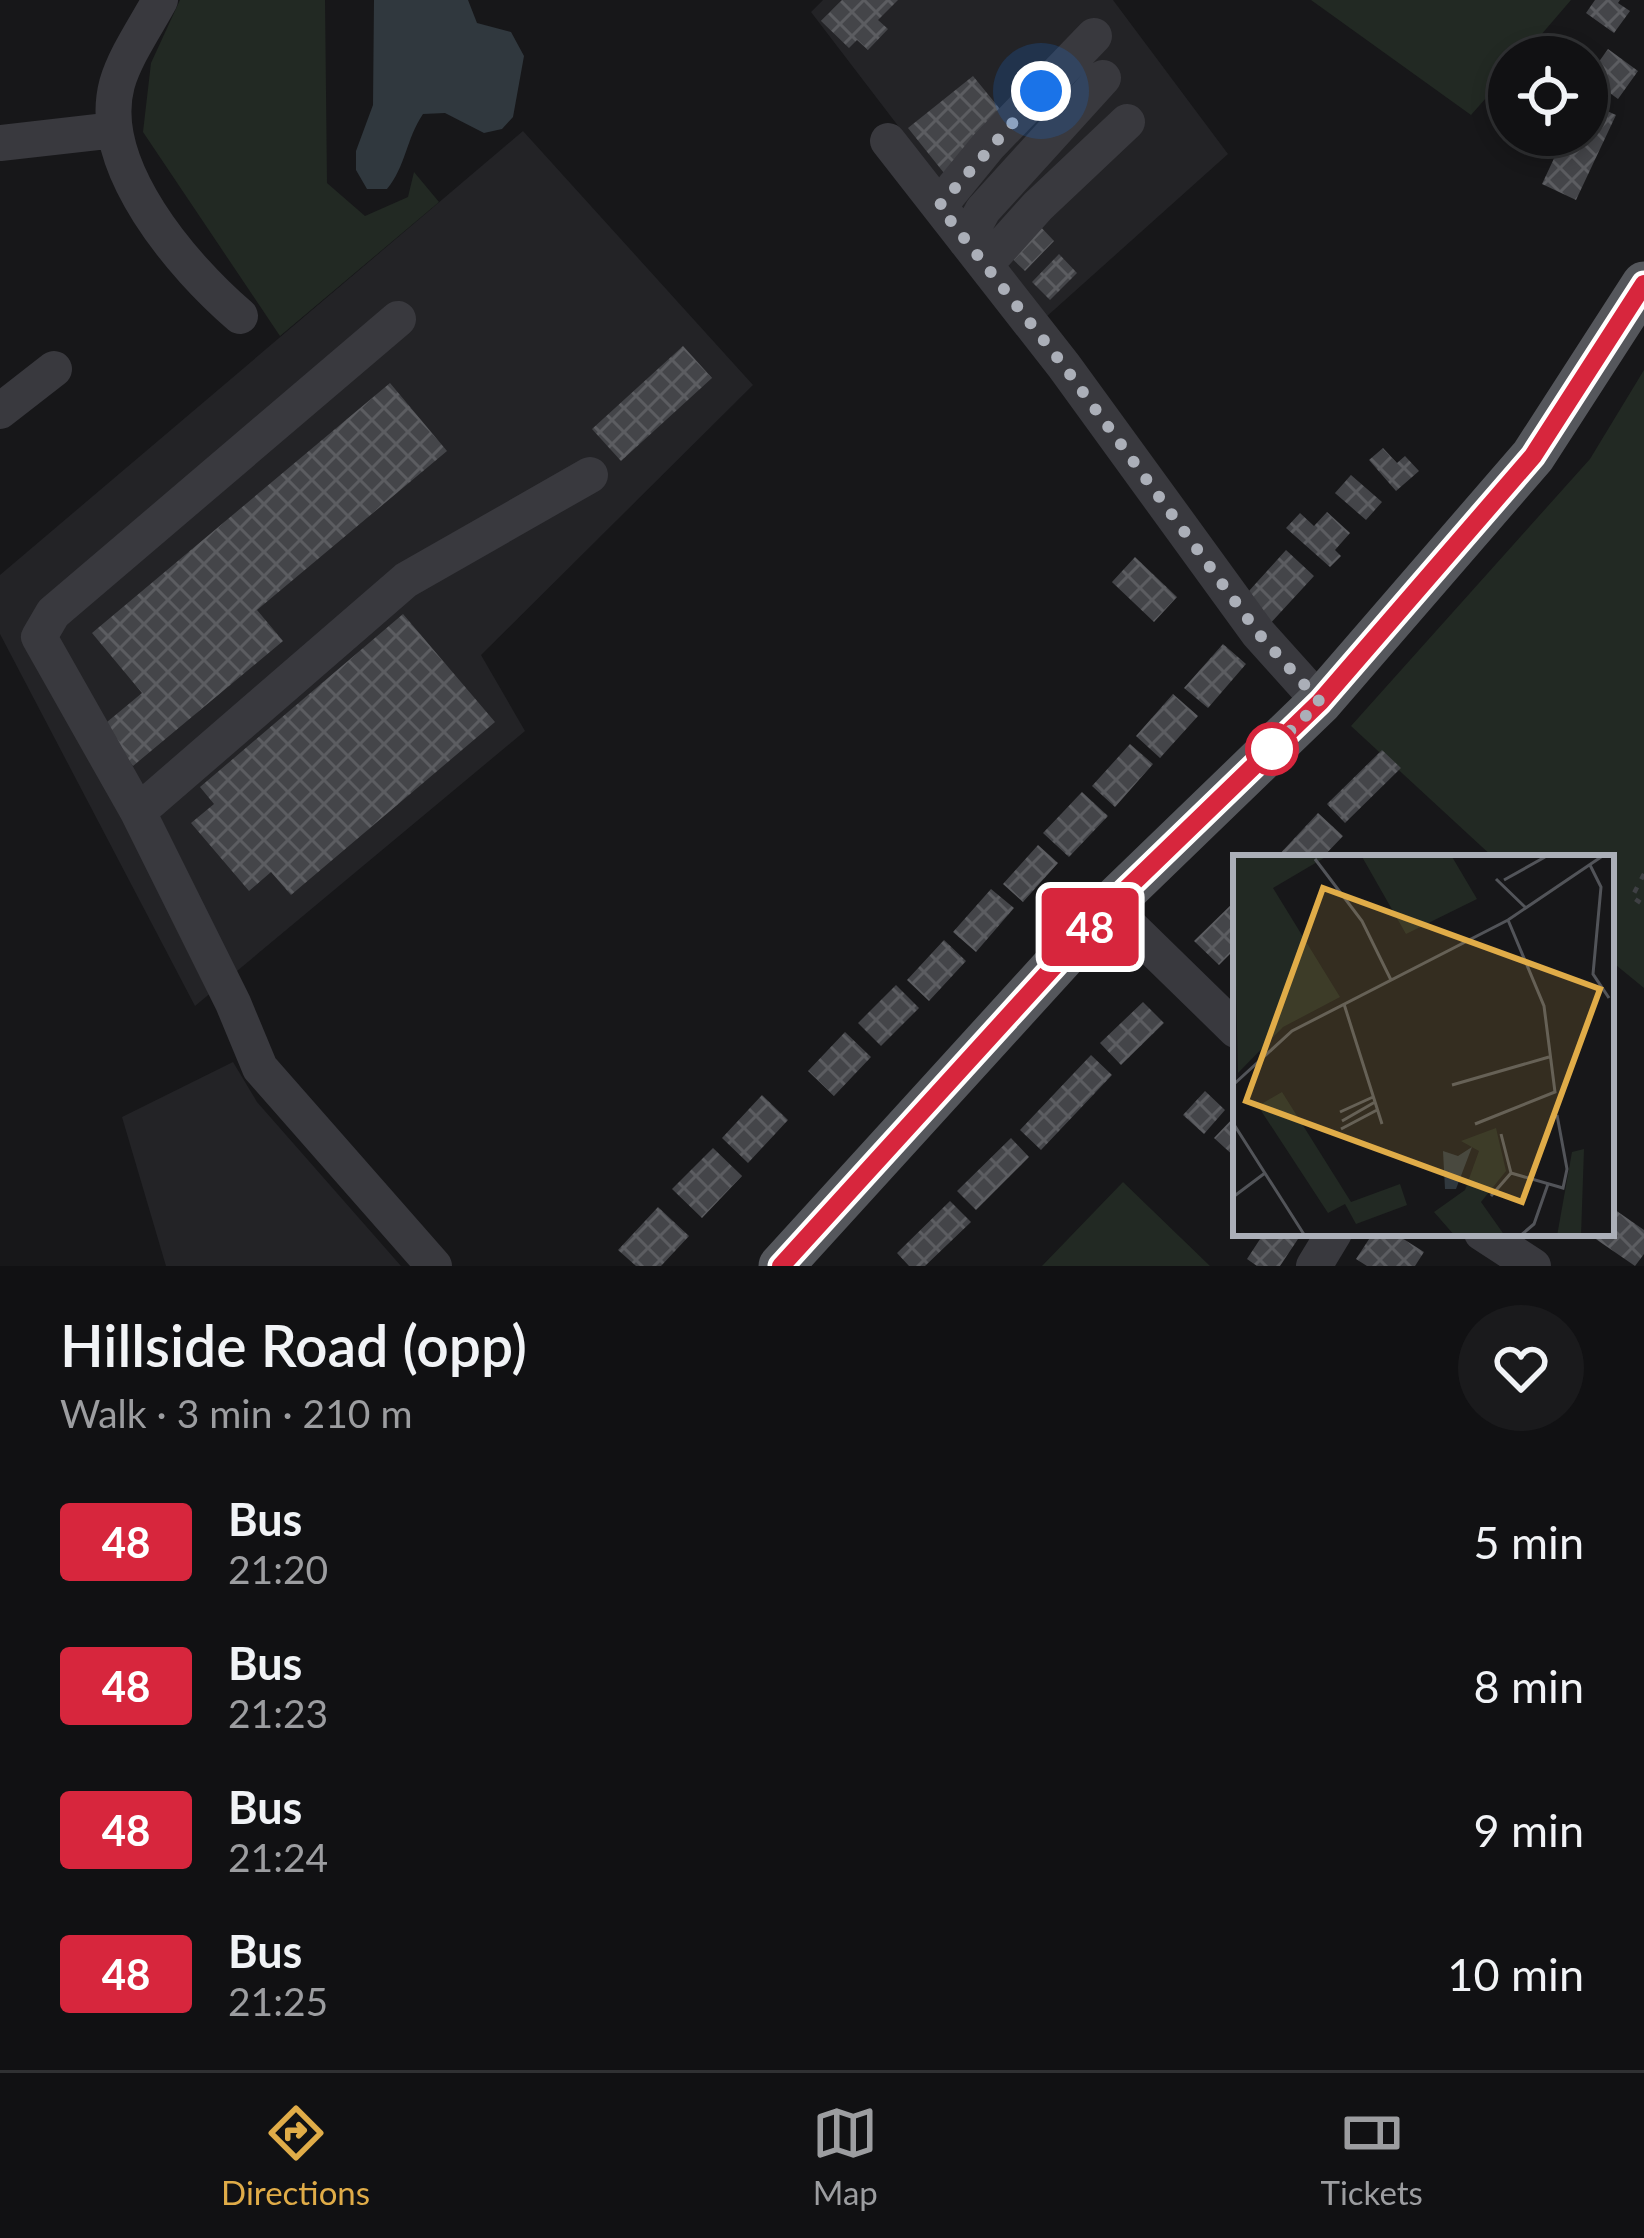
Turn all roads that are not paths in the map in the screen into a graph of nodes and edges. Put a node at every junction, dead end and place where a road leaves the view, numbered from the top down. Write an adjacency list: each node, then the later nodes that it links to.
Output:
1 (160, 0): 5 (street)
2 (1094, 35): 8 (street)
3 (1103, 78): 9 (street)
4 (1127, 122): 9 (street)
5 (115, 130): 7 (street); 11 (street)
6 (888, 141): 8 (street)
7 (0, 143)
8 (939, 206): 9 (street)
9 (976, 253): 16 (street)
10 (1644, 284): 16 (main road)
11 (240, 316)
12 (398, 319): 17 (street)
13 (54, 369): 14 (street)
14 (0, 411)
15 (590, 476): 17 (street)
16 (1320, 702): 18 (main road)
17 (138, 812): 22 (street)
18 (1109, 906): 19 (street); 23 (main road)
19 (1233, 1027)
20 (1332, 1236): 24 (street)
21 (1487, 1236): 25 (street)
22 (434, 1266)
23 (781, 1266)
24 (1314, 1266)
25 (1533, 1266)

